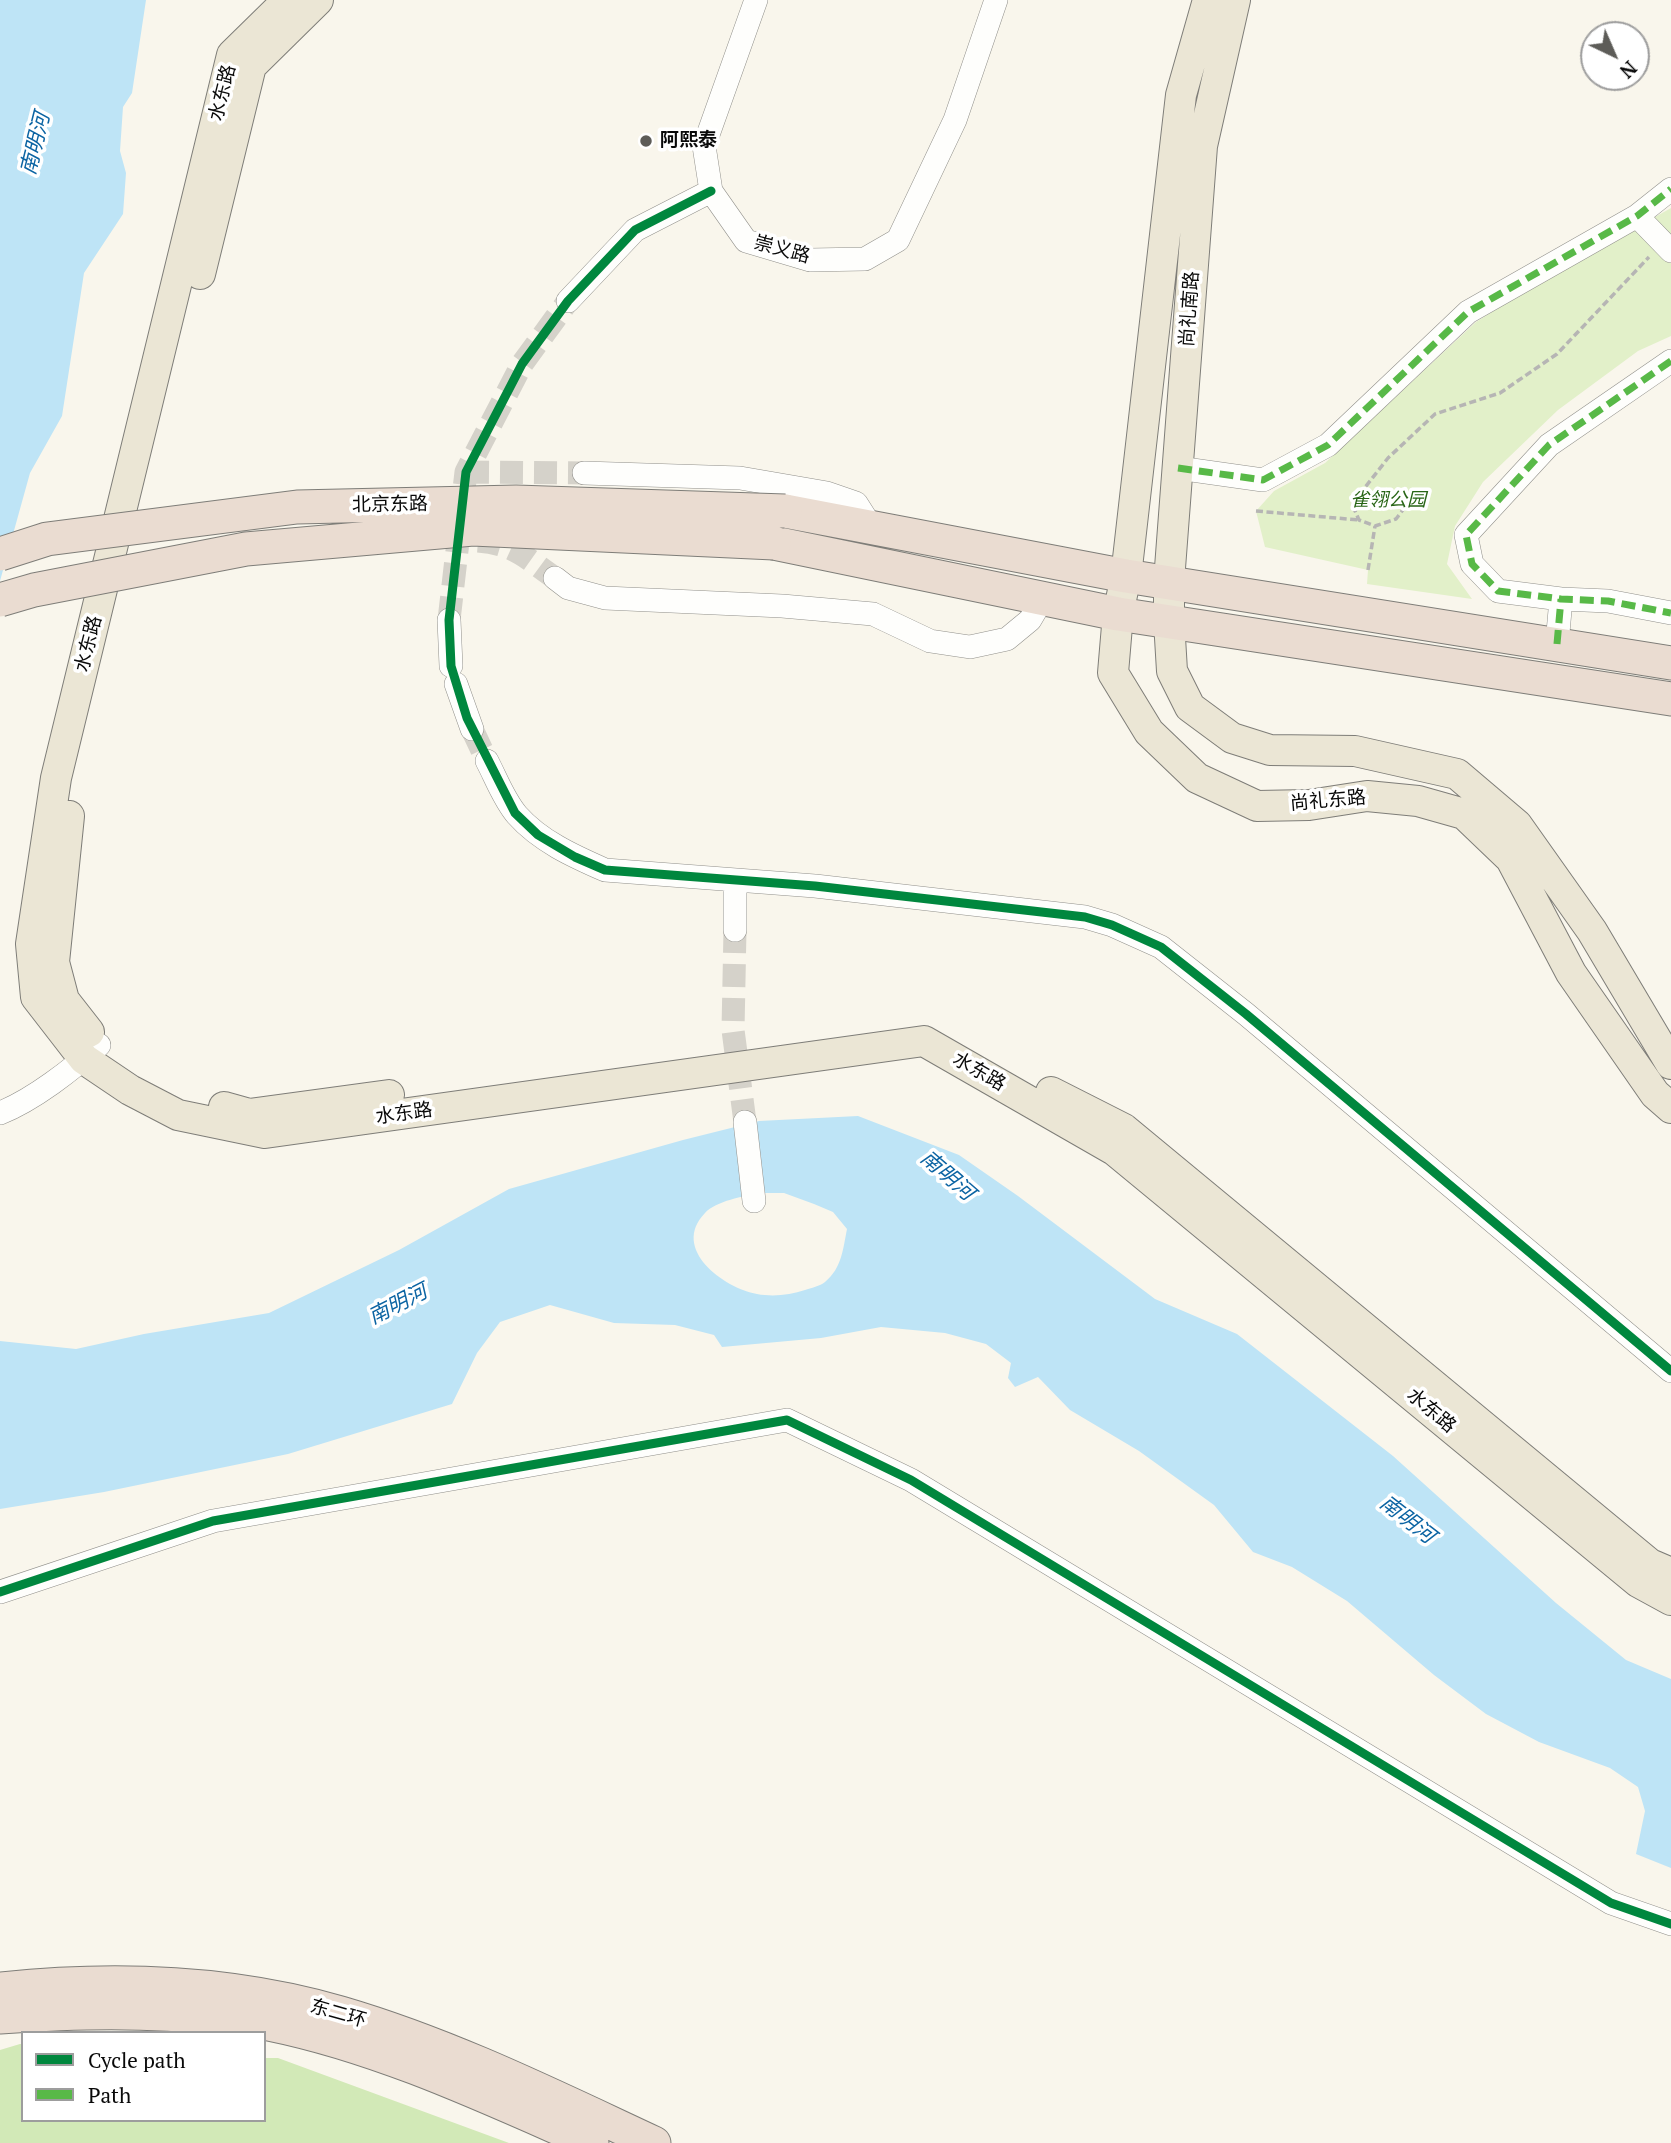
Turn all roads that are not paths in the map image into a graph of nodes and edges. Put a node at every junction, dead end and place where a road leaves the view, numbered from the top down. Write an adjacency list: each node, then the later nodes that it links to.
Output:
1 (288, 0): 34 (main road, 水东路)
2 (318, 0): 34 (main road, 水东路)
3 (756, 0): 8 (street, 崇义路)
4 (996, 0): 8 (street, 崇义路)
5 (1208, 0): 17 (main road, 尚礼南路)
6 (1235, 0): 13 (main road, 尚礼南路)
7 (1671, 189): 9 (street)
8 (711, 191): 11 (street)
9 (1637, 216): 10 (street); 13 (street)
10 (1667, 247)
11 (568, 301)
12 (1671, 361): 21 (street)
13 (1178, 468): 19 (main road, 尚礼南路)
14 (584, 473): 15 (street)
15 (872, 528): 16 (highway, 北京东路, bridge); 17 (highway, 北京东路)
16 (0, 554)
17 (1126, 576): 19 (highway, 北京东路); 24 (main road, 尚礼南路)
18 (555, 578): 20 (street)
19 (1169, 581): 26 (main road, 尚礼南路); 27 (highway, 北京东路)
20 (1043, 598): 22 (highway, 北京东路, bridge); 24 (highway, 北京东路)
21 (1561, 599): 23 (street); 27 (street)
22 (0, 600)
23 (1671, 613)
24 (1118, 614): 26 (highway, 北京东路); 36 (main road, 尚礼东路)
25 (449, 620): 30 (street)
26 (1169, 621): 29 (highway, 北京东路); 35 (main road)
27 (1557, 644): 28 (highway, 北京东路)
28 (1671, 663)
29 (1671, 699)
30 (472, 729)
31 (487, 761): 32 (street)
32 (735, 880): 33 (street); 40 (street)
33 (735, 930)
34 (92, 1052): 37 (street); 41 (main road, 水东路); 43 (main road, 水东路)
35 (1671, 1064)
36 (1671, 1108)
37 (8, 1110)
38 (745, 1122): 39 (street)
39 (754, 1201)
40 (1671, 1371)
41 (1671, 1573)
42 (0, 1592): 44 (street)
43 (1671, 1600)
44 (1671, 1924)
45 (0, 1989): 47 (highway, 东二环)
46 (0, 2017): 48 (highway, 东二环)
47 (644, 2139)
48 (592, 2143)

